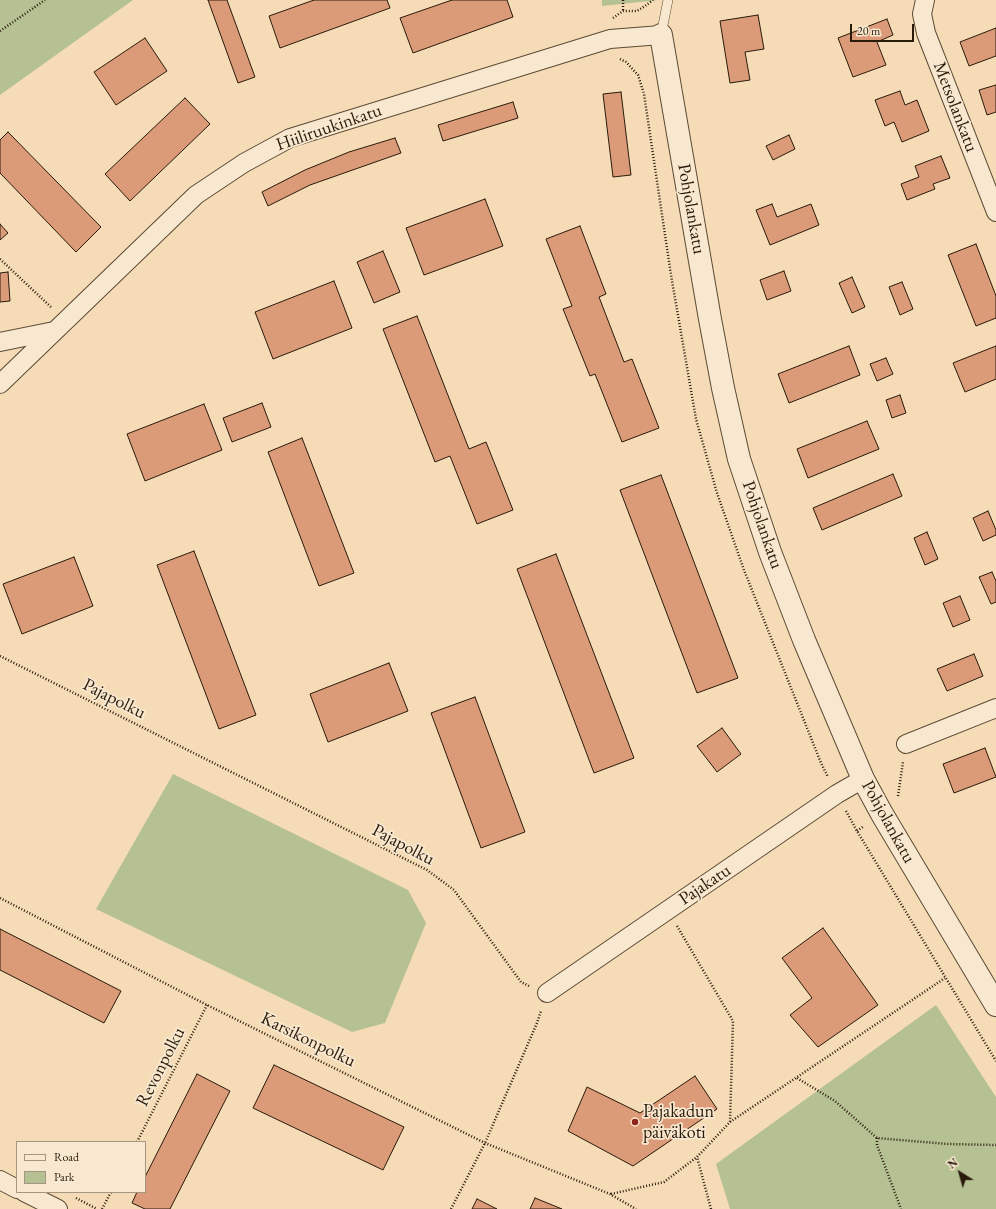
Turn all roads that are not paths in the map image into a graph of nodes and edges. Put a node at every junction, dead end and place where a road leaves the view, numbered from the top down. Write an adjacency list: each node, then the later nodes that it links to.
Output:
1 (668, 0): 3 (lane, Pohjolankatu)
2 (925, 0): 4 (street, Metsolankatu)
3 (661, 35): 5 (street, Hiiliruukinkatu); 10 (street, Pohjolankatu)
4 (996, 212)
5 (60, 326): 6 (street); 7 (street, Hiiliruukinkatu)
6 (0, 342)
7 (0, 384)
8 (996, 708): 9 (street)
9 (906, 744)
10 (863, 779): 11 (street, Pajakatu); 12 (street, Pohjolankatu)
11 (547, 993)
12 (996, 1005)
13 (0, 1180): 14 (street)
14 (16, 1188)
15 (26, 1193): 16 (street)
16 (58, 1209)

